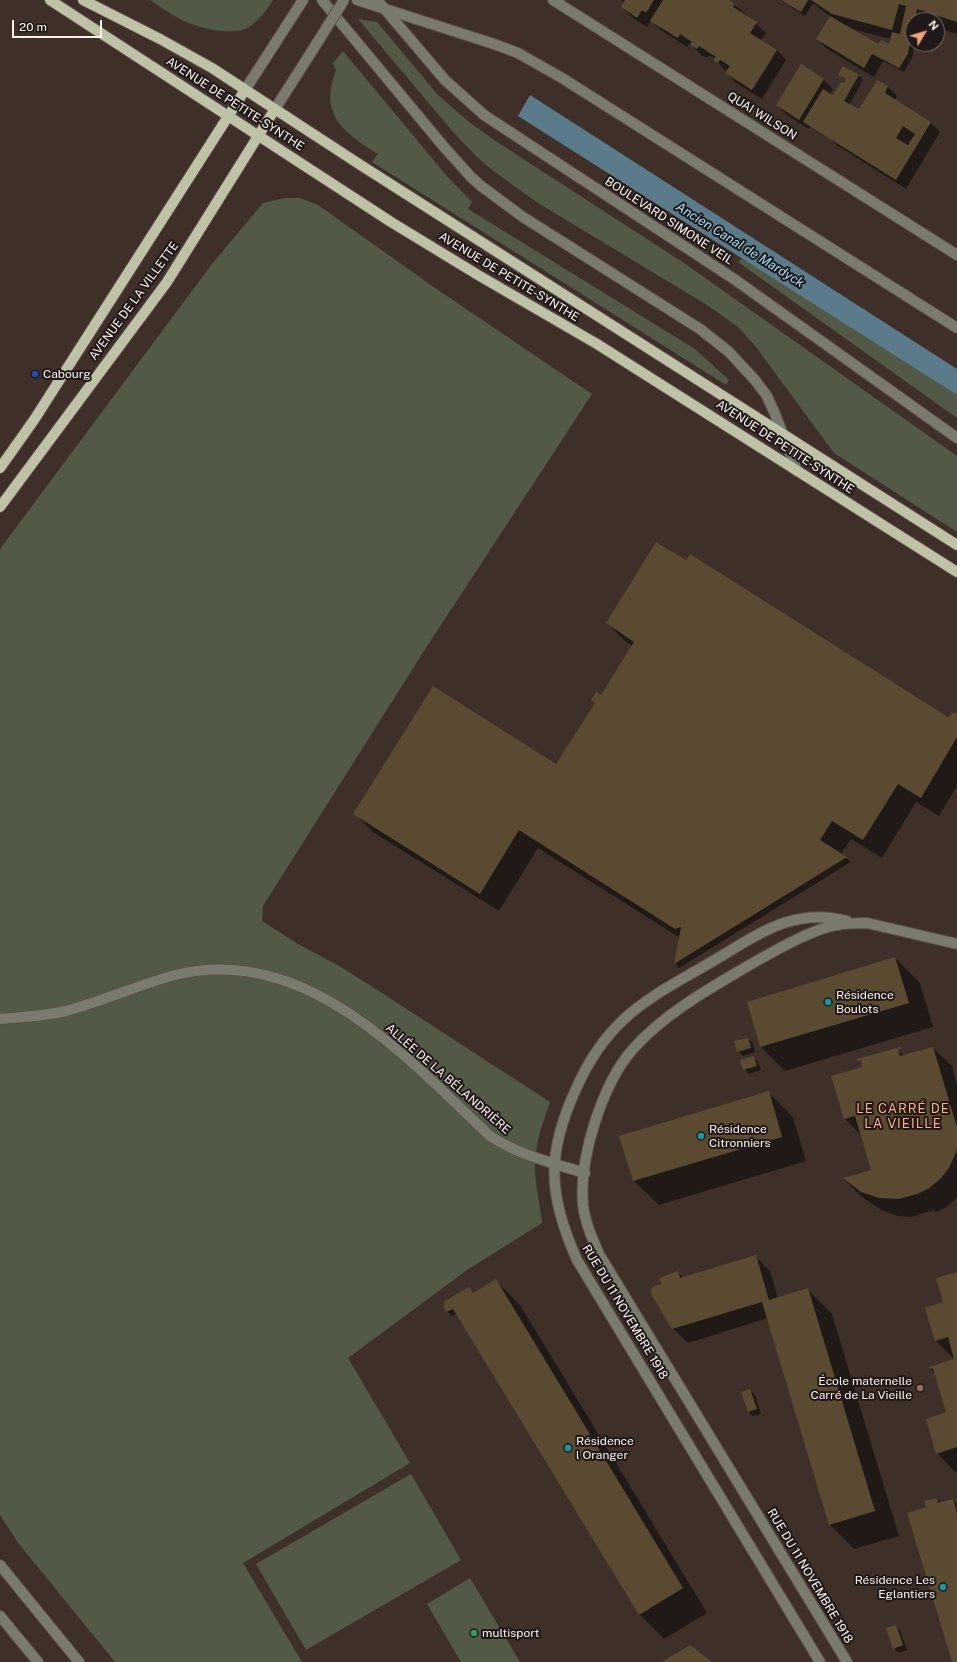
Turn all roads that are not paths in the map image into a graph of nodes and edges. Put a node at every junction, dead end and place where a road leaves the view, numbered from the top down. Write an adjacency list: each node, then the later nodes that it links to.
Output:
1 (50, 0): 12 (main road, AVENUE DE PETITE-SYNTHE)
2 (83, 0): 10 (main road, AVENUE DE PETITE-SYNTHE)
3 (303, 0): 10 (street, AVENUE DE LA VILLETTE)
4 (322, 0): 16 (street)
5 (344, 0): 11 (street, AVENUE DE LA VILLETTE, bridge)
6 (357, 0): 9 (street)
7 (377, 0): 9 (street, BOULEVARD SIMONE VEIL)
8 (553, 0): 14 (street, QUAI WILSON)
9 (383, 8): 15 (street); 17 (street, BOULEVARD SIMONE VEIL)
10 (245, 90): 11 (main road, AVENUE DE PETITE-SYNTHE); 12 (main road, AVENUE DE LA VILLETTE)
11 (275, 109): 13 (main road, AVENUE DE LA VILLETTE); 16 (main road, AVENUE DE PETITE-SYNTHE)
12 (229, 116): 13 (main road, AVENUE DE PETITE-SYNTHE); 18 (main road, AVENUE DE LA VILLETTE)
13 (259, 135): 19 (main road, AVENUE DE PETITE-SYNTHE); 20 (main road, AVENUE DE LA VILLETTE)
14 (957, 255)
15 (957, 328)
16 (783, 434): 19 (street); 21 (main road, AVENUE DE PETITE-SYNTHE)
17 (957, 438)
18 (0, 468)
19 (797, 470): 22 (main road, AVENUE DE PETITE-SYNTHE)
20 (0, 507)
21 (957, 545)
22 (957, 572)
23 (854, 923): 24 (street, RUE DU 11 NOVEMBRE 1918); 26 (street, RUE DU 11 NOVEMBRE 1918); 27 (street, RUE DU 11 NOVEMBRE 1918)
24 (957, 944)
25 (0, 1019): 26 (street, ALLÉE DE LA BÉLANDRIÈRE)
26 (554, 1163): 27 (street, ALLÉE DE LA BÉLANDRIÈRE); 32 (street, RUE DU 11 NOVEMBRE 1918)
27 (585, 1173): 33 (street, RUE DU 11 NOVEMBRE 1918)
28 (0, 1564): 31 (street)
29 (0, 1616): 30 (street)
30 (38, 1662)
31 (80, 1662)
32 (820, 1662)
33 (847, 1662)

